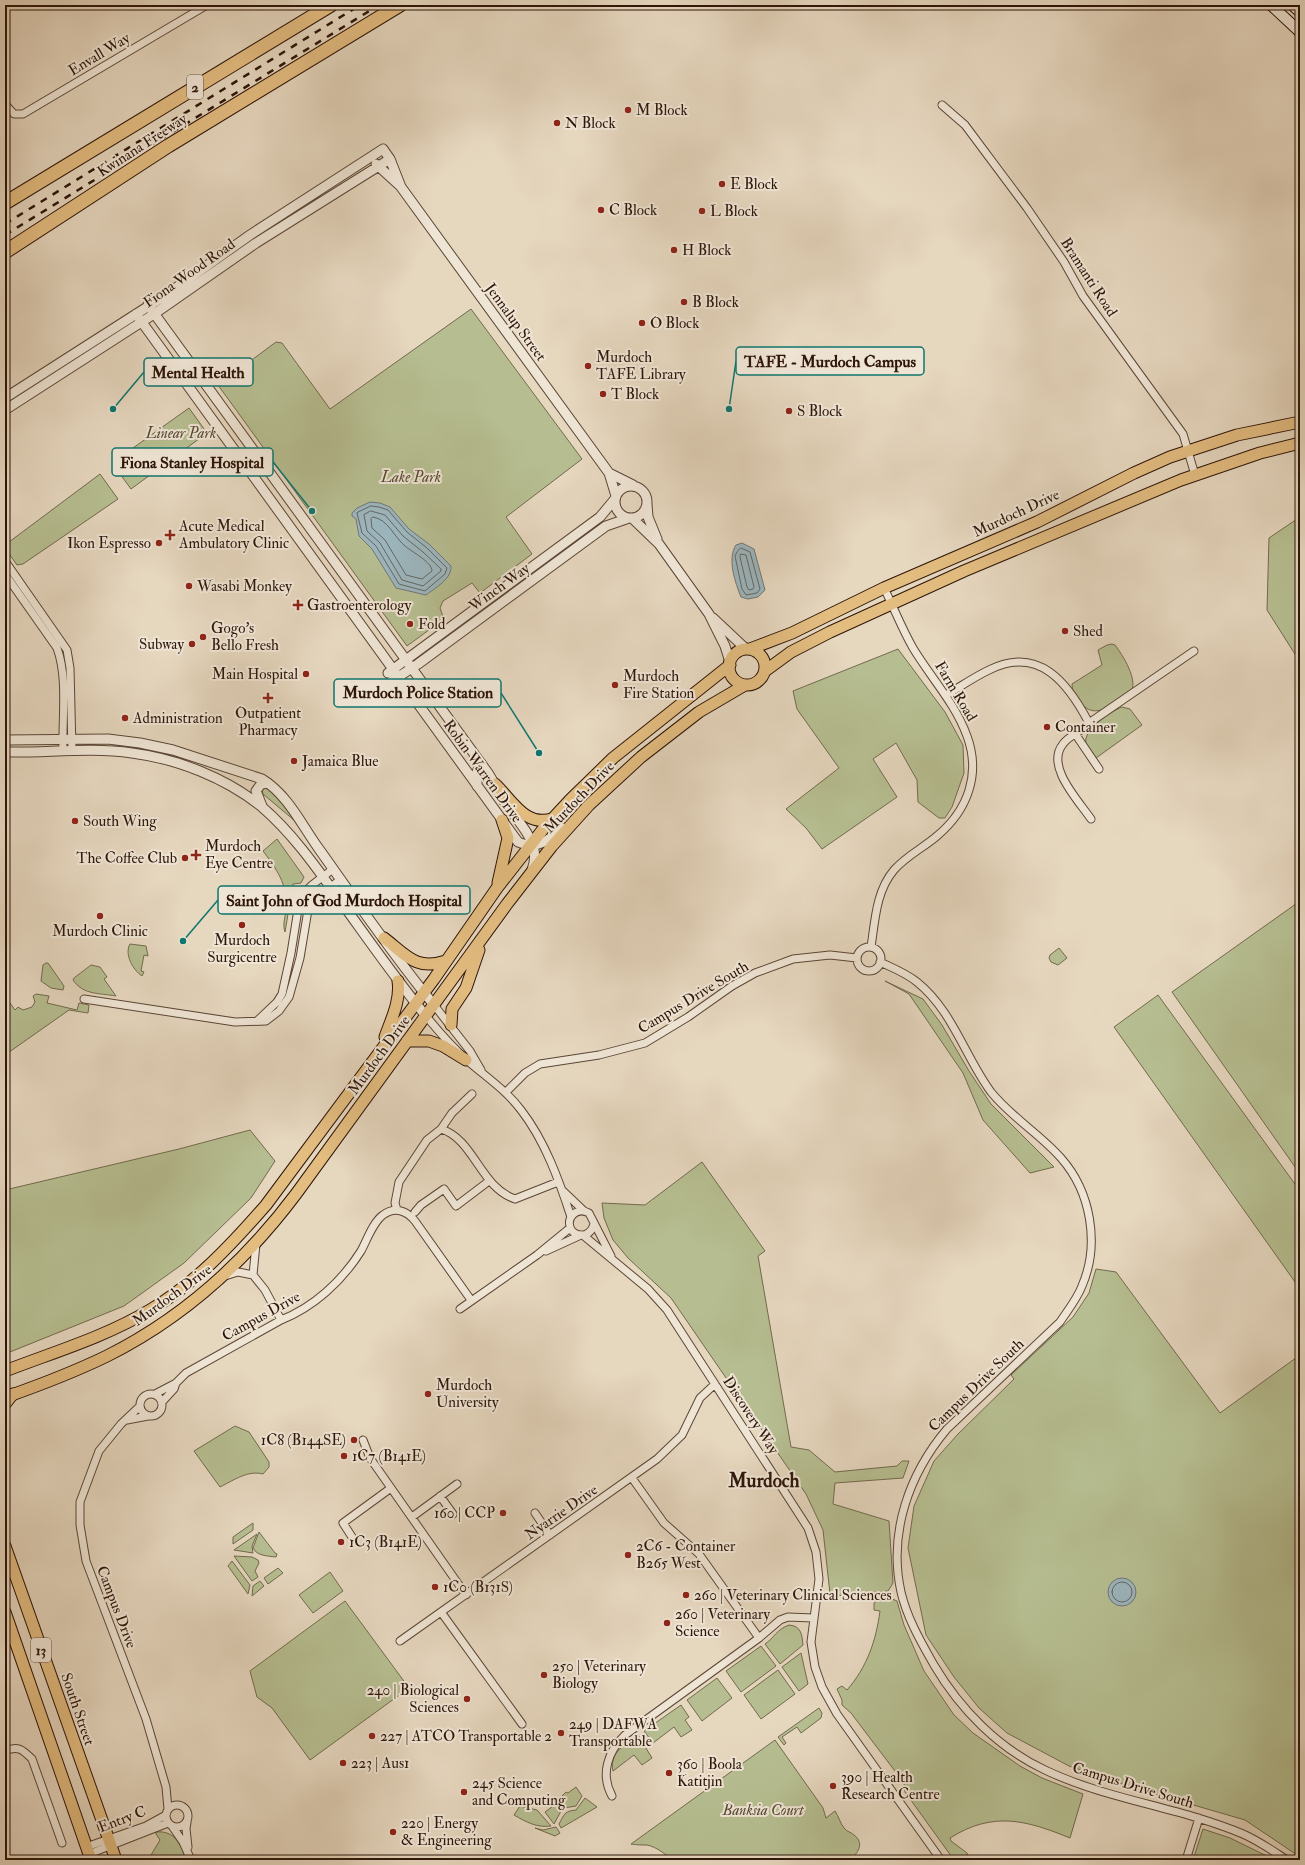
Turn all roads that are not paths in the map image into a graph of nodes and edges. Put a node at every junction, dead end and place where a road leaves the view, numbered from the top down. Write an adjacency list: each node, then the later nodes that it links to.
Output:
1 (207, 5): 8 (street, Envall Way)
2 (331, 5): 14 (highway, Kwinana Freeway / 2)
3 (400, 5): 16 (highway, Kwinana Freeway / 2)
4 (1271, 5): 7 (main road)
5 (1292, 5): 6 (main road)
6 (1300, 12)
7 (1300, 32)
8 (5, 104)
9 (942, 105): 33 (street, Bramanti Road)
10 (383, 149): 11 (street, Fiona Wood Road); 12 (street, Jennalup Street)
11 (371, 157): 13 (street, Jennalup Street); 19 (street, Fiona Wood Road)
12 (390, 159): 13 (street, Fiona Wood Road); 15 (street, Jennalup Street)
13 (378, 167): 15 (street, Jennalup Street); 20 (street, Fiona Wood Road)
14 (60, 169): 17 (highway); 18 (highway, Kwinana Freeway / 2)
15 (402, 187): 36 (street, Jennalup Street)
16 (96, 194): 21 (highway, Kwinana Freeway / 2); 22 (highway)
17 (5, 197)
18 (5, 203)
19 (250, 235): 20 (street); 23 (street, Fiona Wood Road)
20 (256, 244): 25 (street, Fiona Wood Road)
21 (5, 252)
22 (5, 262)
23 (148, 306): 24 (street, Fiona Wood Road); 25 (street, Robin Warren Drive)
24 (136, 314): 26 (street, Robin Warren Drive); 27 (street, Fiona Wood Road)
25 (154, 314): 26 (street, Fiona Wood Road); 29 (street, Robin Warren Drive)
26 (142, 322): 28 (street, Fiona Wood Road); 31 (street, Robin Warren Drive)
27 (5, 398)
28 (5, 410)
29 (234, 422): 31 (street); 34 (street, Robin Warren Drive)
30 (1300, 422): 33 (main road, Murdoch Drive)
31 (222, 432): 35 (street, Robin Warren Drive)
32 (1300, 443): 37 (main road, Murdoch Drive)
33 (1187, 452): 37 (street, Bramanti Road); 45 (main road, Murdoch Drive)
34 (260, 458): 35 (street); 51 (street, Robin Warren Drive)
35 (248, 468): 51 (street, Robin Warren Drive)
36 (609, 473): 38 (street, Jennalup Street); 39 (street, Jennalup Street)
37 (1195, 475): 46 (main road, Murdoch Drive)
38 (634, 486): 39 (street); 40 (street, Jennalup Street)
39 (615, 498): 41 (street, Jennalup Street); 51 (street, Winch Way)
40 (647, 504): 41 (street); 42 (street, Jennalup Street)
41 (631, 518): 42 (street, Jennalup Street); 51 (street, Winch Way)
42 (659, 544): 47 (street, Jennalup Street)
43 (5, 561): 44 (street)
44 (7, 572): 59 (street); 59 (street)
45 (884, 588): 46 (street, Farm Road); 48 (main road, Murdoch Drive)
46 (892, 603): 52 (main road, Murdoch Drive); 55 (street, Farm Road)
47 (709, 614): 48 (street, Jennalup Street); 50 (street, Jennalup Street)
48 (748, 649): 50 (main road, Murdoch Drive); 52 (main road)
49 (1194, 651): 56 (street)
50 (730, 664): 53 (main road); 60 (main road, Murdoch Drive)
51 (402, 669): 54 (street, Robin Warren Drive); 54 (street); 64 (street, Robin Warren Drive)
52 (765, 670): 53 (main road, Murdoch Drive)
53 (745, 684): 63 (main road, Murdoch Drive)
54 (406, 686): 68 (street, Robin Warren Drive)
55 (946, 695): 56 (street); 83 (street, Farm Road)
56 (1089, 723): 57 (street)
57 (1076, 735): 65 (street); 72 (street)
58 (5, 740): 59 (street)
59 (67, 740): 61 (street); 66 (street)
60 (629, 744): 63 (main road); 71 (main road, Murdoch Drive)
61 (68, 751): 62 (street); 69 (street)
62 (5, 752)
63 (641, 757): 70 (main road, Murdoch Drive)
64 (481, 763): 67 (street, Robin Warren Drive); 68 (street)
65 (1099, 769)
66 (268, 783): 69 (street); 75 (street)
67 (495, 784): 71 (main road); 74 (street, Robin Warren Drive)
68 (477, 786): 73 (street, Robin Warren Drive)
69 (262, 808): 77 (street)
70 (578, 816): 74 (street); 76 (main road, Murdoch Drive)
71 (554, 818): 74 (main road, Murdoch Drive)
72 (1091, 819)
73 (502, 820): 74 (street, Robin Warren Drive); 80 (main road)
74 (532, 844): 76 (street); 80 (main road, Murdoch Drive)
75 (333, 869): 77 (street); 78 (street)
76 (530, 873): 82 (main road, Murdoch Drive)
77 (323, 877): 79 (street); 93 (street)
78 (341, 879): 79 (street); 81 (street)
79 (330, 887): 87 (street); 93 (street)
80 (497, 888): 85 (main road, Murdoch Drive)
81 (384, 938): 85 (main road); 88 (street)
82 (483, 938): 91 (main road, Murdoch Drive); 94 (main road)
83 (871, 947): 84 (street); 86 (street)
84 (857, 958): 86 (street); 99 (street, Campus Drive South)
85 (446, 961): 88 (main road, Murdoch Drive)
86 (880, 962): 153 (street, Campus Drive South)
87 (398, 981): 90 (street); 96 (main road)
88 (424, 992): 90 (main road, Murdoch Drive); 91 (street)
89 (84, 999): 93 (street)
90 (415, 1003): 92 (street); 96 (main road, Murdoch Drive)
91 (434, 1005): 92 (main road, Murdoch Drive); 94 (street)
92 (426, 1016): 95 (main road, Murdoch Drive); 97 (street)
93 (257, 1021)
94 (451, 1025): 98 (street)
95 (407, 1041): 97 (main road); 112 (main road, Murdoch Drive)
96 (380, 1049): 120 (main road, Murdoch Drive)
97 (466, 1060): 98 (street)
98 (482, 1072): 99 (street)
99 (506, 1092): 103 (street)
100 (472, 1094): 101 (street)
101 (441, 1129): 102 (street); 105 (street)
102 (489, 1181): 103 (street); 107 (street)
103 (558, 1182): 104 (street)
104 (562, 1190): 106 (street, Discovery Way); 108 (street)
105 (397, 1210): 117 (street); 119 (street, Campus Drive)
106 (583, 1210): 108 (street); 109 (street, Discovery Way)
107 (415, 1212)
108 (571, 1217): 110 (street)
109 (594, 1224): 111 (street); 114 (street, Discovery Way)
110 (570, 1228): 111 (street, Discovery Way); 113 (street)
111 (582, 1236): 113 (street); 114 (street, Discovery Way)
112 (256, 1244): 115 (street); 116 (main road, Murdoch Drive)
113 (536, 1255): 117 (street)
114 (612, 1258): 122 (street, Discovery Way)
115 (253, 1275): 116 (street); 119 (street)
116 (224, 1276): 124 (main road, Murdoch Drive)
117 (471, 1300): 118 (street)
118 (460, 1308)
119 (282, 1320): 121 (street, Campus Drive)
120 (5, 1371)
121 (176, 1382): 123 (street, Campus Drive); 125 (street, Campus Drive)
122 (715, 1384): 131 (street, Nyarrie Drive); 144 (street, Discovery Way)
123 (155, 1394): 125 (street); 127 (street)
124 (9, 1396): 126 (main road)
125 (162, 1402): 128 (street)
126 (5, 1404)
127 (140, 1406): 128 (street); 129 (street, Campus Drive)
128 (148, 1416): 129 (street)
129 (127, 1420): 149 (street, Campus Drive)
130 (363, 1440): 133 (street)
131 (632, 1478): 138 (street, Nyarrie Drive); 145 (street)
132 (457, 1484): 134 (street)
133 (391, 1488): 137 (street); 139 (street)
134 (440, 1496): 136 (street); 137 (street)
135 (535, 1513): 138 (street)
136 (453, 1514)
137 (412, 1517): 141 (street)
138 (550, 1535): 141 (street, Nyarrie Drive)
139 (354, 1540)
140 (5, 1546): 156 (main road, South Street / 13)
141 (466, 1595): 143 (street, Nyarrie Drive)
142 (5, 1612): 159 (main road, 13)
143 (441, 1612): 146 (street, Nyarrie Drive); 147 (street)
144 (813, 1618): 145 (street); 162 (street, Discovery Way)
145 (759, 1638): 150 (street)
146 (400, 1641)
147 (522, 1724)
148 (5, 1751): 157 (street)
149 (166, 1787): 151 (street, Campus Drive); 152 (street, Campus Drive)
150 (612, 1796)
151 (178, 1805): 152 (street); 154 (street, Campus Drive)
152 (167, 1812): 155 (street, Campus Drive); 156 (street, Entry C)
153 (1198, 1818): 163 (street); 164 (street, Campus Drive South)
154 (188, 1822): 155 (street); 158 (street, Campus Drive)
155 (170, 1825): 156 (street, Entry C); 158 (street, Campus Drive)
156 (109, 1842): 159 (street, Entry C); 160 (main road, South Street / 13)
157 (62, 1843)
158 (188, 1851): 161 (street, Campus Drive)
159 (88, 1854)
160 (116, 1860)
161 (191, 1860)
162 (941, 1860)
163 (1186, 1860)
164 (1287, 1860)

